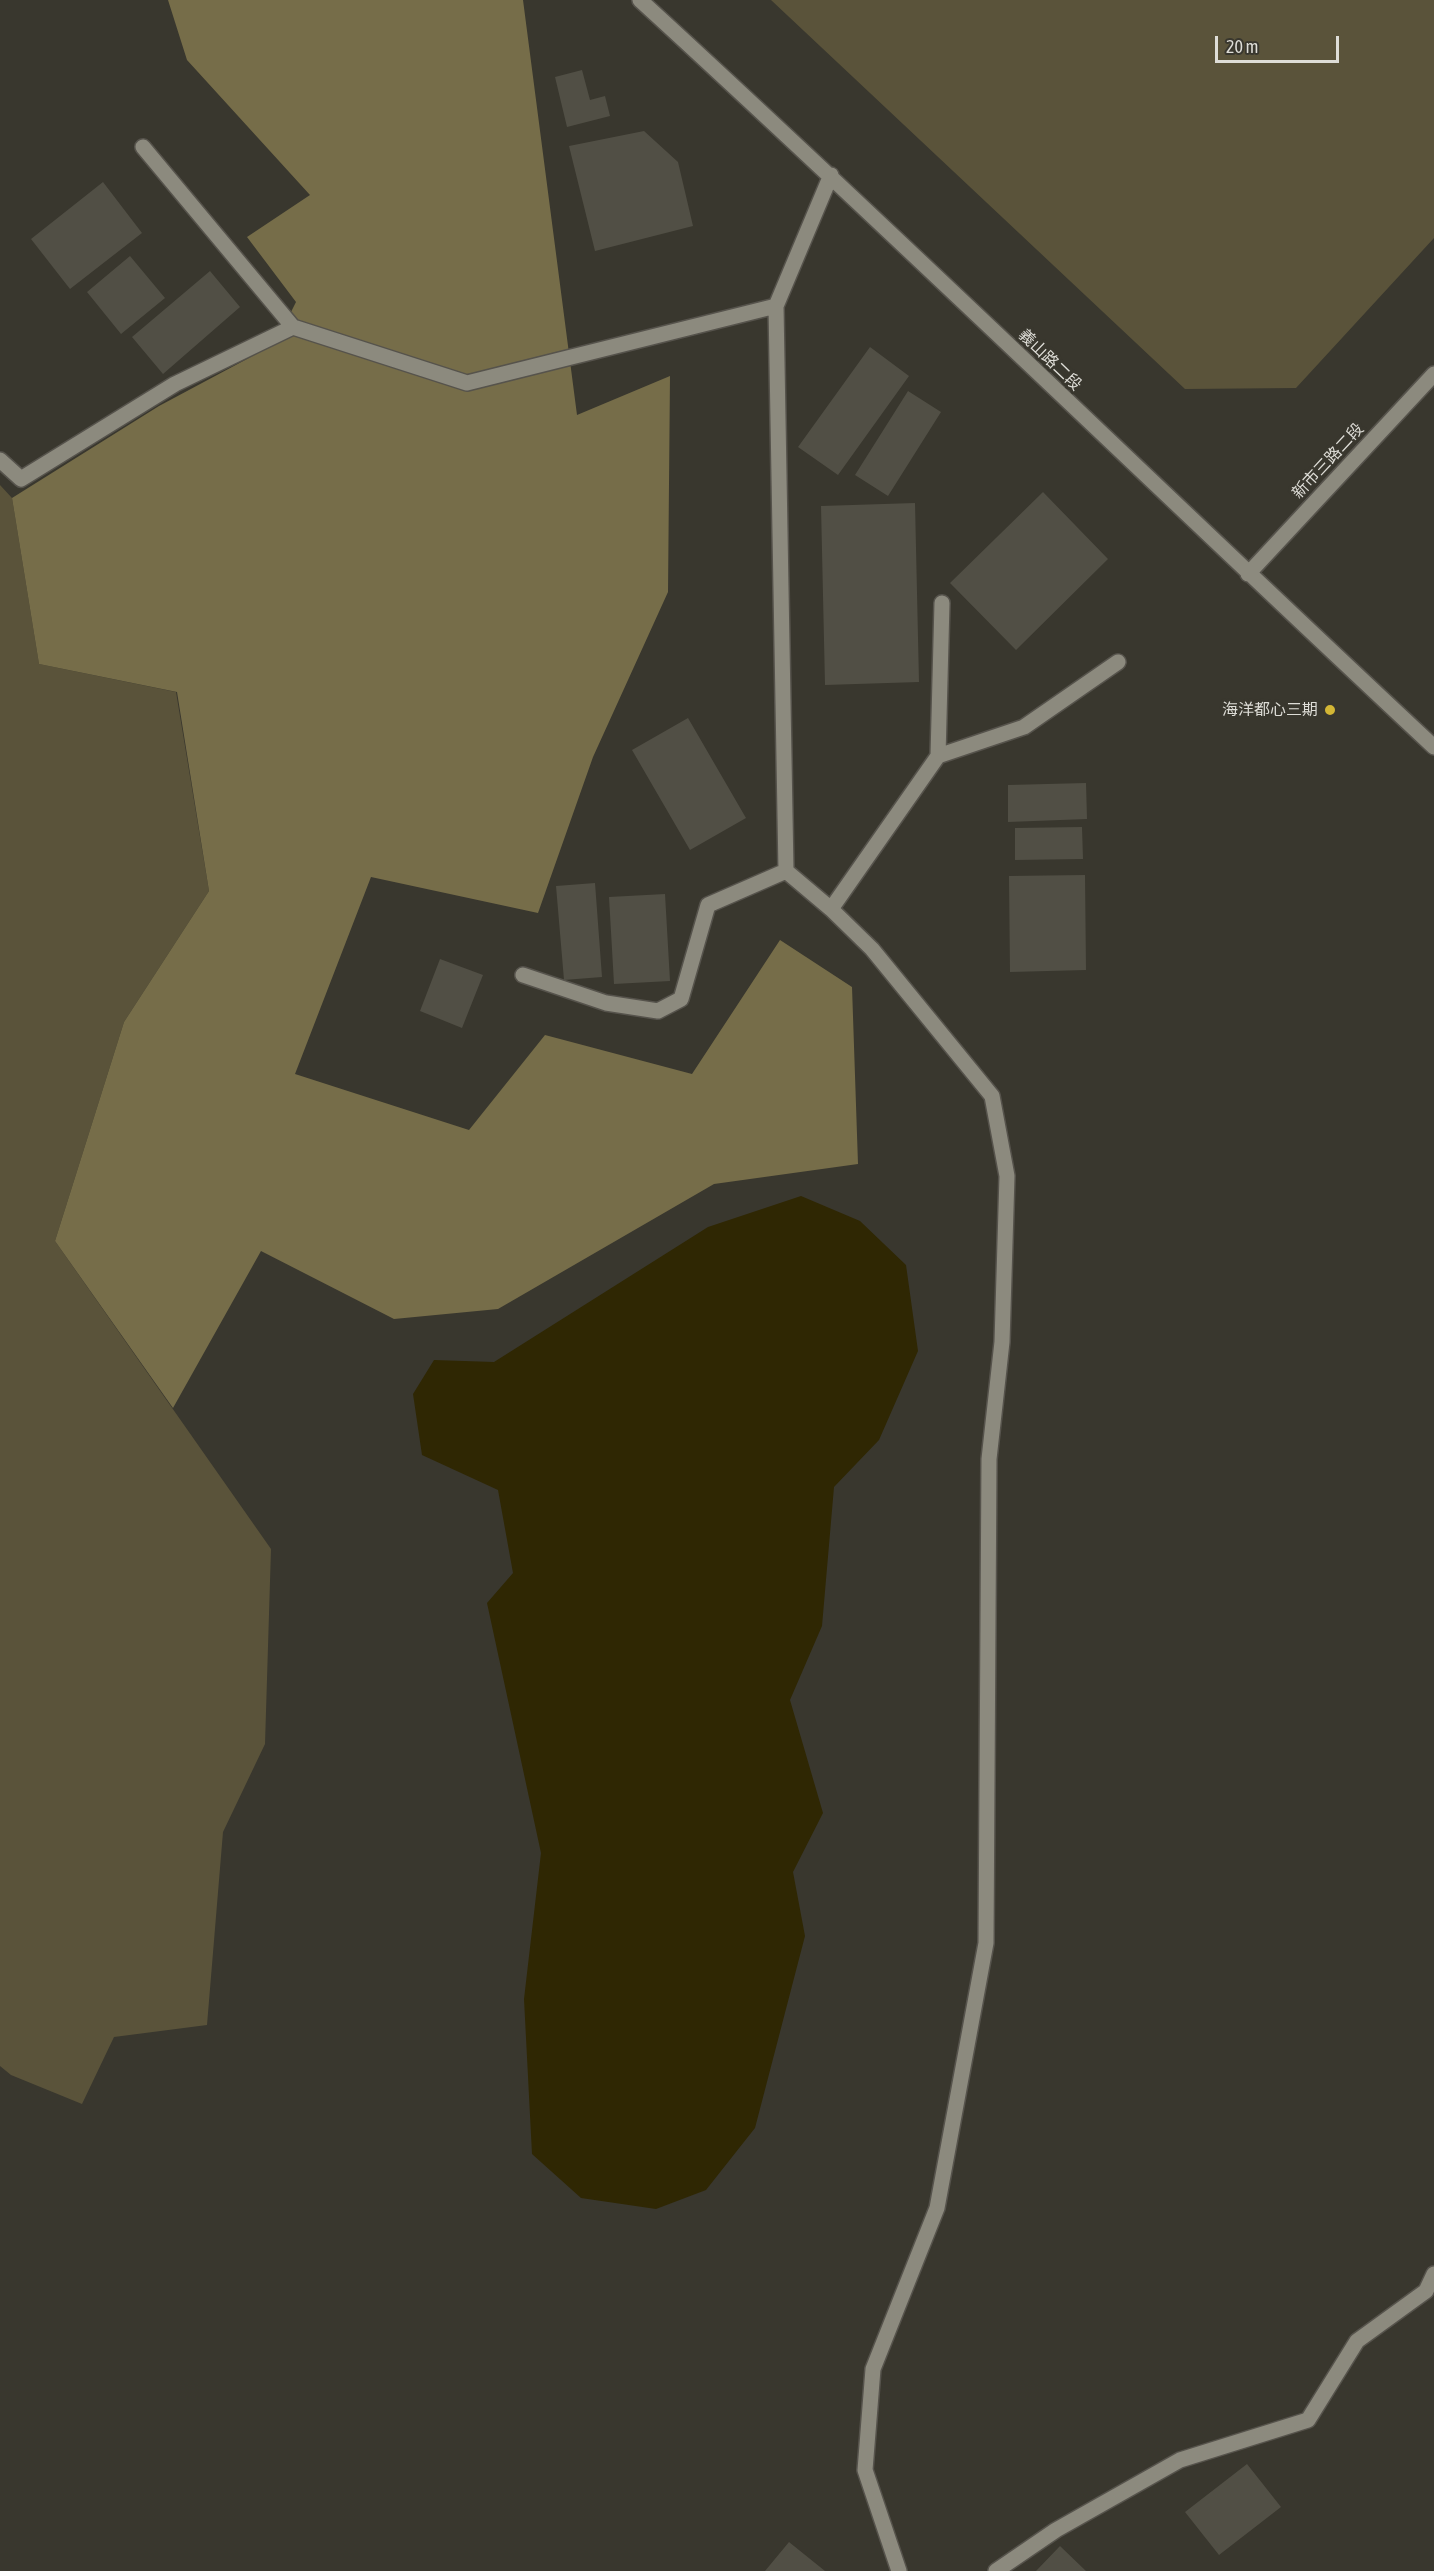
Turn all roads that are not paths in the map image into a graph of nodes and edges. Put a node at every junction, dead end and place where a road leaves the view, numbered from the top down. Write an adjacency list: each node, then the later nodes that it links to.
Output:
1 (640, 0): 3 (street, 義山路二段)
2 (143, 147): 5 (street)
3 (831, 175): 4 (street); 8 (street, 義山路二段)
4 (776, 306): 5 (street); 13 (street)
5 (293, 327): 7 (street)
6 (1434, 374): 8 (street, 新市三路二段)
7 (0, 460)
8 (1248, 574): 11 (street, 義山路二段)
9 (942, 603): 12 (street)
10 (1118, 663): 12 (street)
11 (1434, 747)
12 (938, 756): 14 (street)
13 (786, 871): 14 (street); 15 (street)
14 (831, 909): 17 (street)
15 (523, 975)
16 (1434, 2274): 18 (street)
17 (899, 2571)
18 (996, 2571)

